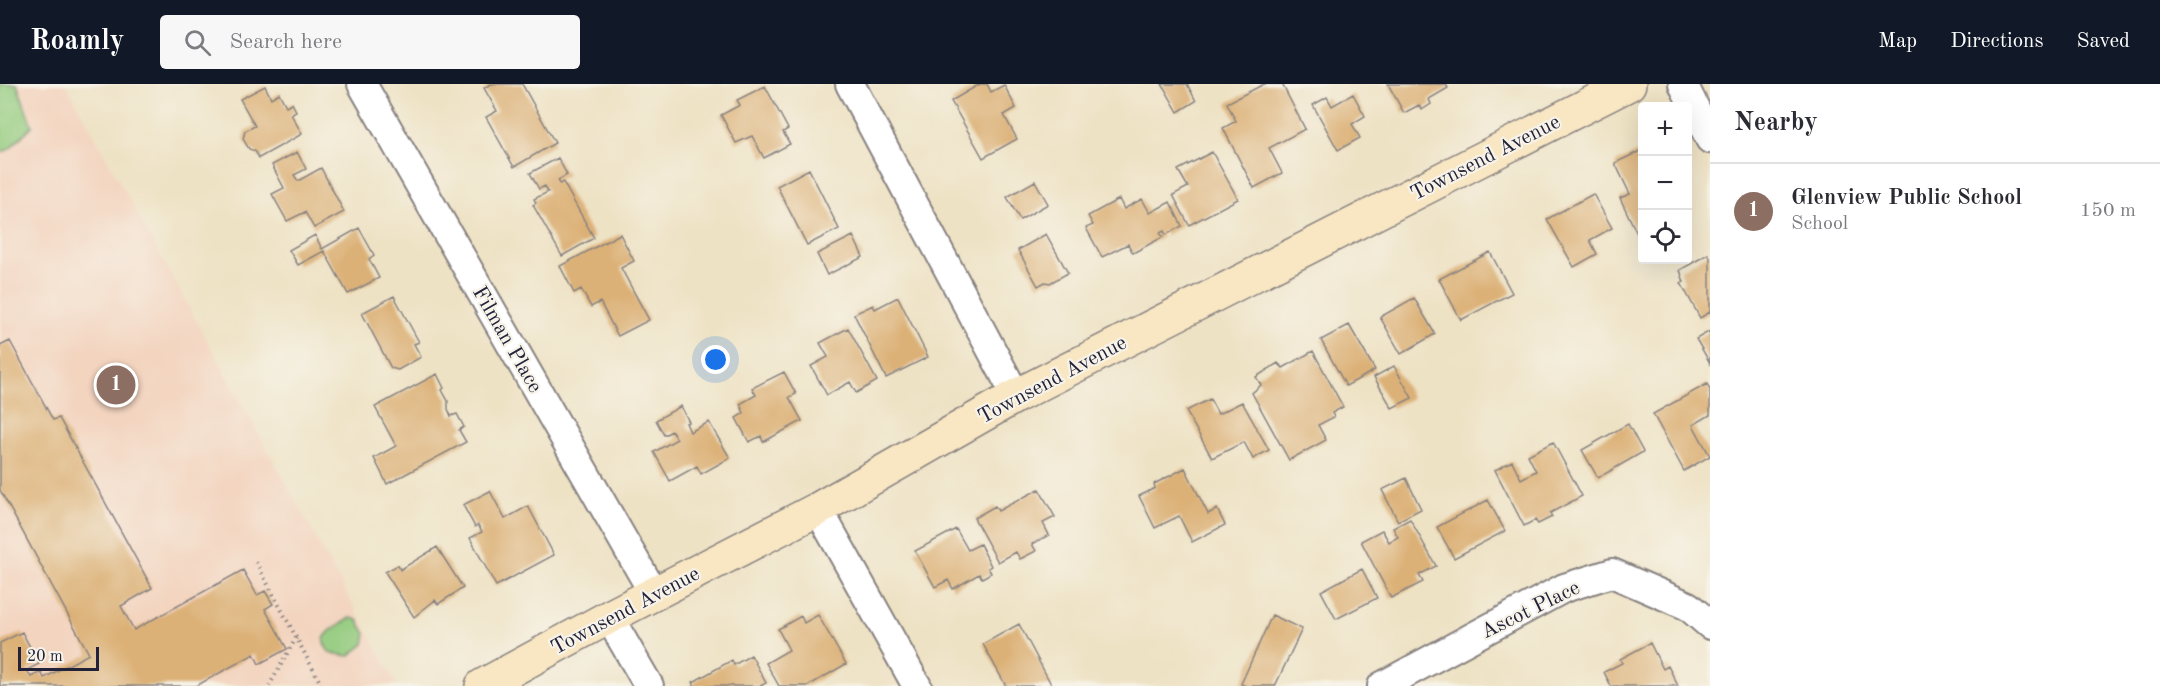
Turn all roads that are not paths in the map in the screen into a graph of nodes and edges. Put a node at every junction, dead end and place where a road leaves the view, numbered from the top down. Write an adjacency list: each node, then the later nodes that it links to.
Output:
1 (362, 84): 8 (street, Filman Place)
2 (850, 84): 6 (street)
3 (1629, 84): 6 (street, Townsend Avenue)
4 (1683, 84): 5 (street)
5 (1710, 138)
6 (1016, 396): 7 (street, Townsend Avenue)
7 (818, 508): 8 (street, Townsend Avenue); 13 (street)
8 (654, 594): 9 (street, Townsend Avenue)
9 (609, 617): 11 (street, Townsend Avenue); 12 (street)
10 (1710, 625): 14 (street, Ascot Place)
11 (482, 686)
12 (649, 686)
13 (917, 686)
14 (1382, 686)

